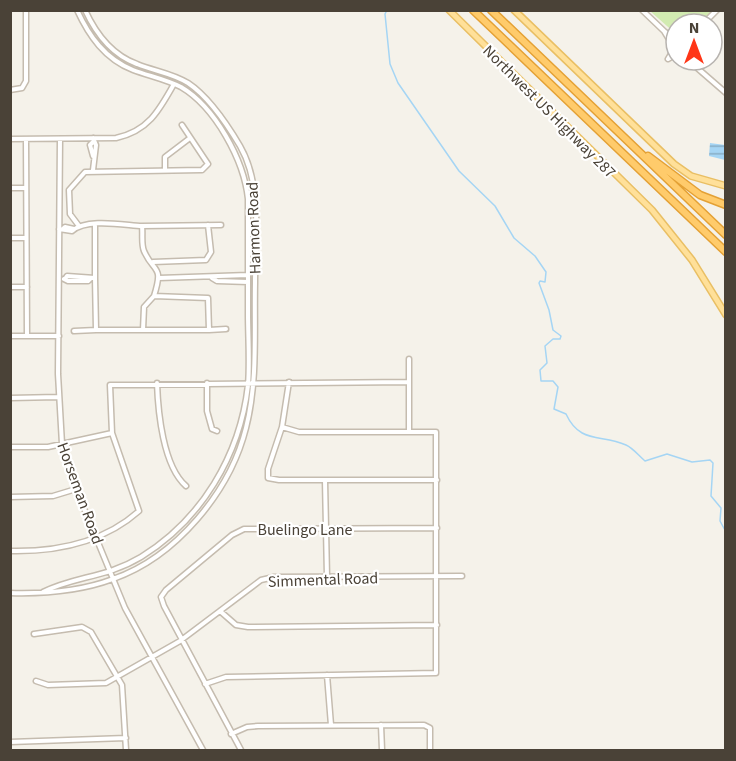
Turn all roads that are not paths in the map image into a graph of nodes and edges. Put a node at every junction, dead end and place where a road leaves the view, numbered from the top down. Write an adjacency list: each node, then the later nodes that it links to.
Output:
1 (26, 10): 12 (street)
2 (78, 10): 11 (street, Harmon Road)
3 (85, 10): 62 (street, Harmon Road)
4 (449, 10): 49 (main road, Northwest US Highway 287)
5 (473, 10): 32 (highway)
6 (491, 10): 19 (highway)
7 (514, 10): 23 (main road)
8 (642, 10): 9 (street)
9 (664, 31)
10 (705, 72): 13 (street)
11 (174, 84): 20 (street); 40 (street, Harmon Road)
12 (10, 90)
13 (726, 93)
14 (182, 125): 15 (street)
15 (190, 138): 22 (street); 22 (street)
16 (10, 139): 17 (street)
17 (26, 139): 18 (street); 25 (street)
18 (60, 139): 20 (street); 33 (street, Horseman Road)
19 (627, 139): 26 (highway); 34 (highway)
20 (93, 140): 21 (street)
21 (93, 170): 22 (street); 30 (street)
22 (165, 170)
23 (726, 186)
24 (10, 188): 25 (street)
25 (26, 188): 36 (street)
26 (726, 205)
27 (95, 225): 30 (street); 31 (street); 41 (street)
28 (208, 225): 29 (street); 31 (street); 39 (street)
29 (221, 225)
30 (80, 226): 33 (street)
31 (142, 226): 39 (street)
32 (697, 226): 37 (highway); 38 (highway)
33 (61, 229): 44 (street, Horseman Road)
34 (726, 232)
35 (10, 238): 36 (street)
36 (26, 238): 47 (street)
37 (726, 252)
38 (726, 256)
39 (153, 262): 42 (street)
40 (248, 275): 43 (street); 45 (street, Harmon Road)
41 (93, 278): 44 (street); 51 (street)
42 (159, 278): 43 (street); 48 (street)
43 (211, 278): 45 (street)
44 (59, 279): 57 (street, Horseman Road)
45 (248, 282): 61 (street, Harmon Road)
46 (10, 287): 47 (street)
47 (27, 287): 56 (street)
48 (154, 296): 52 (street); 53 (street)
49 (726, 315)
50 (226, 329): 53 (street)
51 (96, 330): 52 (street); 54 (street)
52 (143, 330): 53 (street)
53 (209, 330)
54 (74, 331)
55 (10, 336): 56 (street)
56 (27, 336): 57 (street)
57 (59, 336): 65 (street, Horseman Road)
58 (409, 359): 59 (street)
59 (409, 381): 63 (street); 69 (street)
60 (207, 382): 61 (street); 64 (street); 68 (street)
61 (248, 382): 62 (street); 82 (street, Harmon Road)
62 (254, 382): 63 (street); 86 (street, Harmon Road)
63 (289, 382): 67 (street)
64 (157, 383): 70 (street); 75 (street)
65 (58, 397): 66 (street); 71 (street, Horseman Road)
66 (10, 398)
67 (282, 427): 69 (street); 73 (street)
68 (217, 431)
69 (410, 431): 74 (street)
70 (112, 433): 71 (street); 80 (street)
71 (62, 444): 72 (street); 76 (street, Horseman Road)
72 (10, 447)
73 (325, 480): 74 (street); 79 (street)
74 (437, 480): 78 (street)
75 (186, 486)
76 (76, 489): 77 (street); 80 (street, Horseman Road)
77 (10, 497)
78 (437, 528): 79 (street, Buelingo Lane); 85 (street)
79 (326, 529): 84 (street); 92 (street, Buelingo Lane)
80 (96, 538): 81 (street); 82 (street, Horseman Road)
81 (10, 551)
82 (111, 573): 86 (street, Horseman Road); 87 (street, Harmon Road)
83 (462, 576): 85 (street, Simmental Road)
84 (327, 577): 85 (street, Simmental Road); 89 (street, Simmental Road)
85 (436, 577): 90 (street)
86 (113, 579): 87 (street, Harmon Road); 93 (street, Horseman Road)
87 (43, 592): 88 (street)
88 (10, 593)
89 (220, 611): 90 (street); 92 (street, Simmental Road)
90 (437, 625): 94 (street)
91 (34, 634): 95 (street)
92 (180, 641): 93 (street, Simmental Road); 97 (street)
93 (151, 657): 95 (street, Simmental Road); 104 (street, Horseman Road)
94 (327, 675): 97 (street); 98 (street)
95 (117, 677): 96 (street, Simmental Road); 101 (street)
96 (36, 681)
97 (205, 684): 100 (street)
98 (331, 725): 99 (street); 100 (street)
99 (381, 725): 106 (street); 107 (street)
100 (231, 734): 105 (street)
101 (126, 738): 102 (street); 103 (street)
102 (10, 742)
103 (126, 750)
104 (203, 750)
105 (240, 750)
106 (382, 750)
107 (430, 750)

